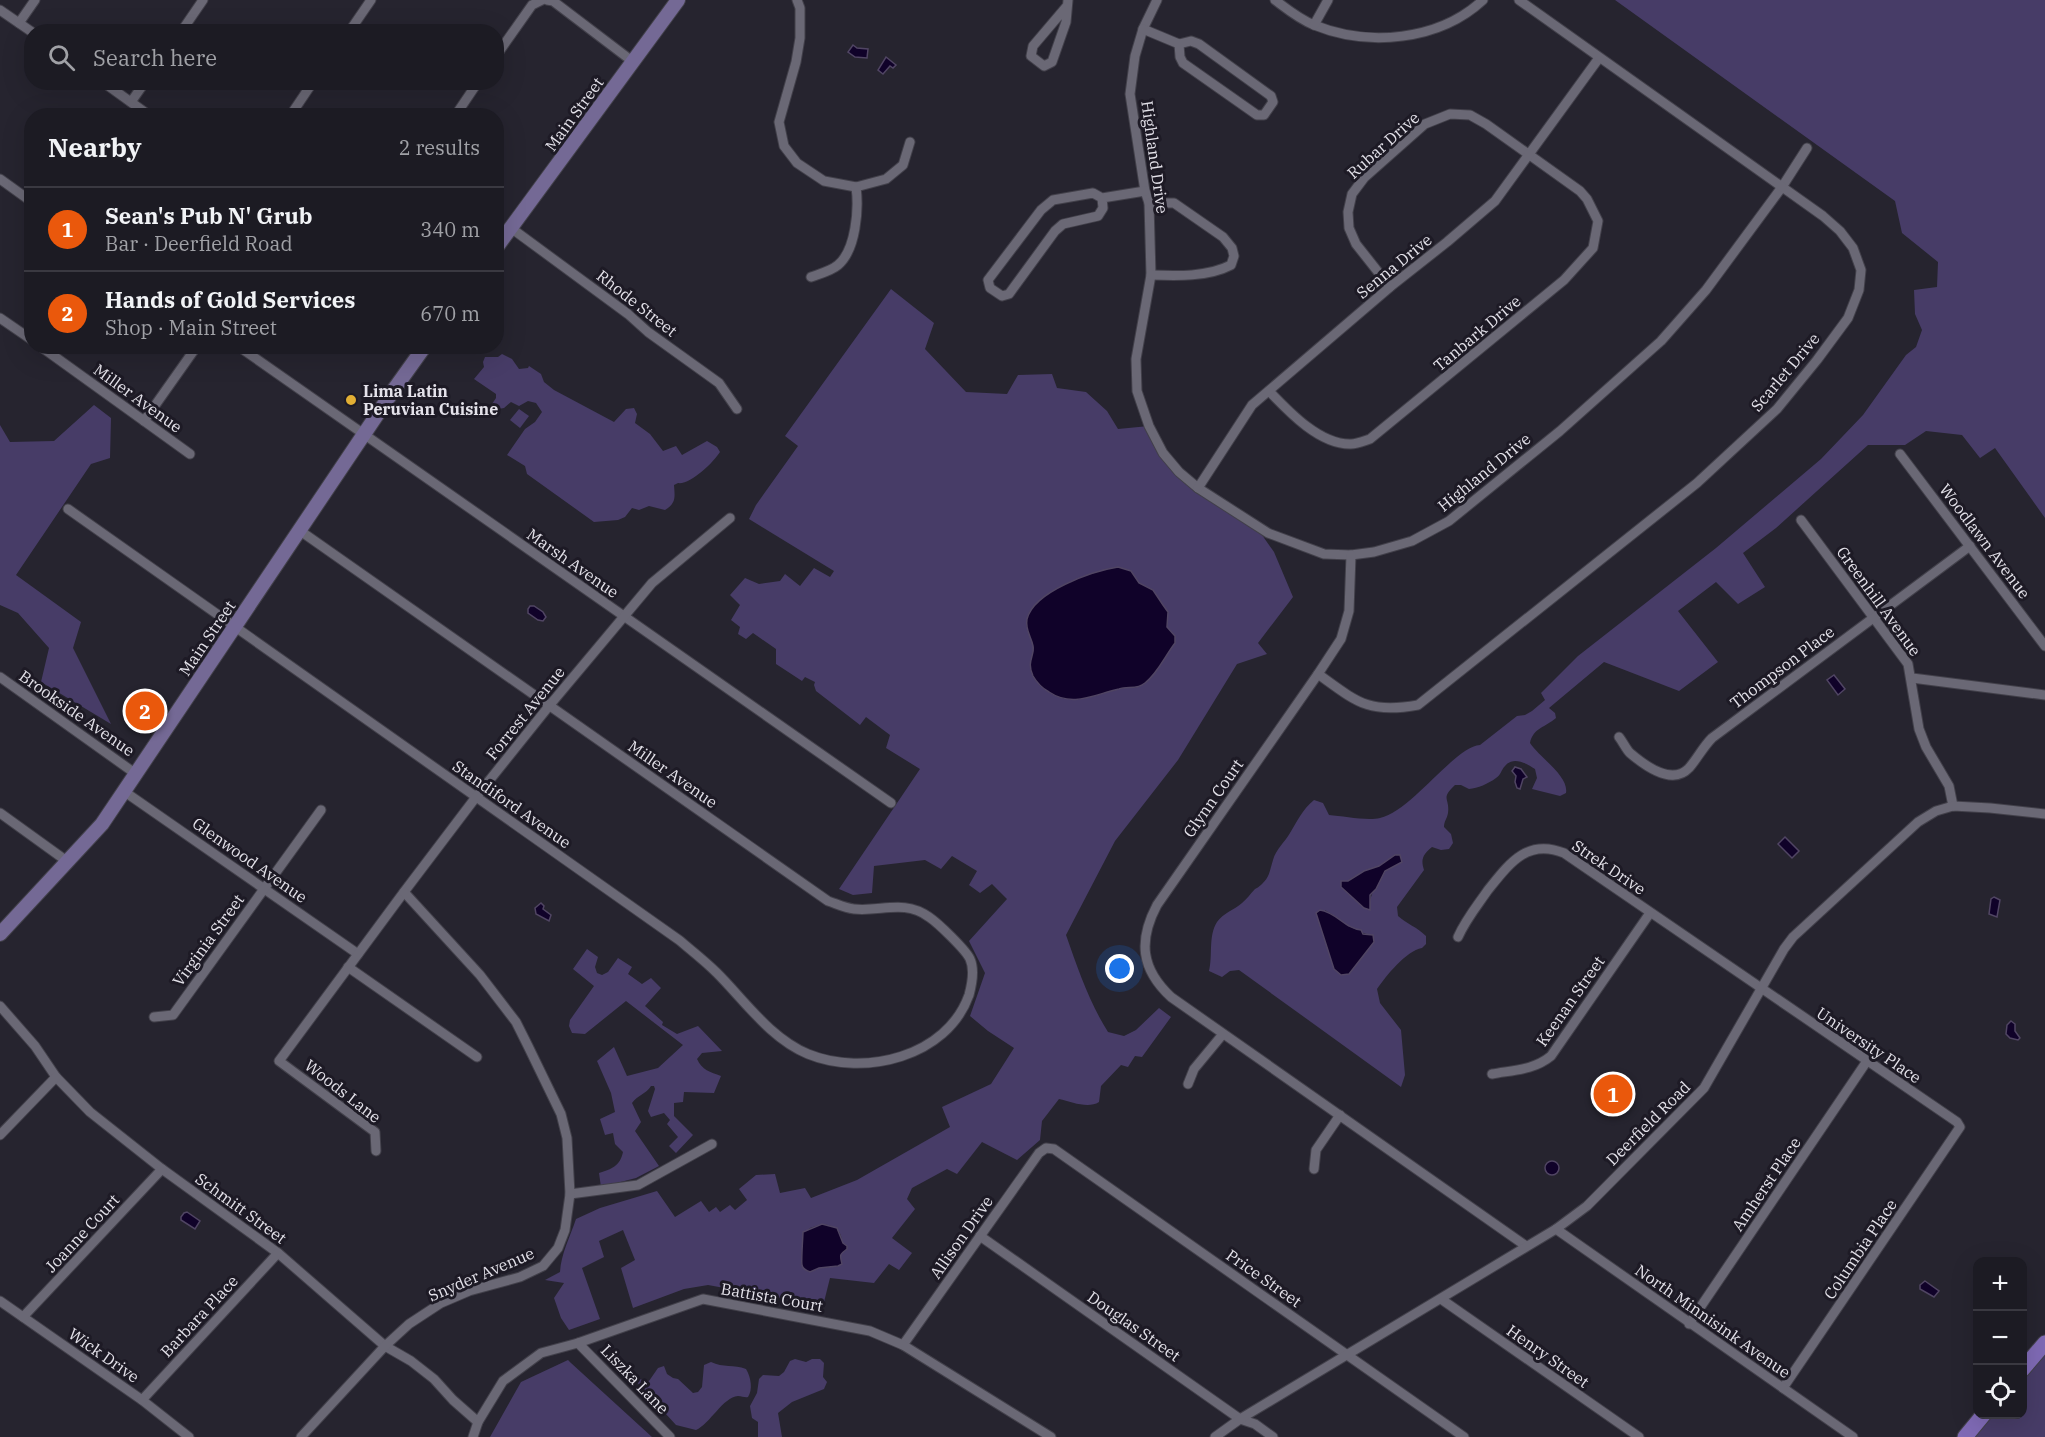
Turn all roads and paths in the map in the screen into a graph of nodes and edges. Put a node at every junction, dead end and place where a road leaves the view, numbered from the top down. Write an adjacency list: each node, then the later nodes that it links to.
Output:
1 (35, 0): 15 (street)
2 (203, 0): 16 (street)
3 (371, 0): 17 (street)
4 (542, 0): 22 (street)
5 (678, 0): 24 (main road, Main Street)
6 (797, 0): 37 (street)
7 (1157, 0): 20 (street, Highland Drive)
8 (1275, 0): 18 (street)
9 (1328, 0): 18 (street)
10 (1483, 0): 18 (street)
11 (1520, 0): 23 (street, Scarlet Drive)
12 (550, 1): 24 (street)
13 (1067, 3): 13 (street)
14 (0, 9): 15 (street)
15 (19, 23): 19 (street)
16 (186, 24)
17 (354, 24)
18 (1314, 25)
19 (24, 26)
20 (1143, 29): 21 (street); 39 (street, Highland Drive)
21 (1179, 44): 21 (street)
22 (504, 45)
23 (1599, 58): 35 (street, Senna Drive); 38 (street, Scarlet Drive)
24 (632, 61): 43 (main road, Main Street)
25 (115, 90): 29 (street)
26 (139, 90): 29 (street)
27 (308, 90): 31 (street)
28 (473, 90): 32 (street)
29 (131, 102): 30 (street)
30 (139, 108)
31 (295, 108)
32 (460, 108)
33 (910, 142): 37 (street)
34 (1806, 148): 38 (street, Highland Drive)
35 (1529, 154): 47 (street, Senna Drive); 47 (street, Rubar Drive); 54 (street, Tanbark Drive)
36 (0, 179): 40 (street)
37 (856, 187): 46 (street)
38 (1782, 187): 66 (street, Highland Drive); 71 (street, Scarlet Drive)
39 (1145, 191): 41 (street); 42 (street, Highland Drive)
40 (24, 196)
41 (1102, 198): 41 (street)
42 (1149, 203): 45 (street, Highland Drive); 45 (street)
43 (511, 228): 44 (main road, Main Street); 55 (street, Rhode Street)
44 (504, 237)
45 (1151, 275): 60 (street, Highland Drive)
46 (811, 277)
47 (1390, 287): 54 (street, Senna Drive)
48 (0, 318): 49 (street)
49 (24, 334)
50 (51, 354): 56 (street, Miller Avenue)
51 (191, 354): 56 (street)
52 (249, 354): 57 (street, Marsh Avenue)
53 (419, 354): 57 (main road, Main Street)
54 (1269, 391): 60 (street, Senna Drive)
55 (737, 409)
56 (144, 421): 58 (street, Miller Avenue)
57 (364, 434): 64 (main road, Main Street); 67 (street, Marsh Avenue)
58 (190, 454)
59 (1900, 454): 65 (street, Woodlawn Avenue)
60 (1198, 488): 66 (street, Highland Drive)
61 (68, 509): 69 (street, Standiford Avenue)
62 (730, 518): 67 (street, Forrest Avenue)
63 (1801, 520): 68 (street, Greenhill Avenue)
64 (299, 530): 69 (main road, Main Street); 75 (street, Miller Avenue)
65 (1970, 546): 68 (street, Thompson Place); 70 (street, Woodlawn Avenue)
66 (1351, 555): 71 (street, Glynn Court)
67 (623, 617): 75 (street, Forrest Avenue); 80 (street, Marsh Avenue)
68 (1874, 618): 73 (street, Greenhill Avenue); 76 (street, Thompson Place)
69 (235, 626): 77 (main road, Main Street); 79 (street, Standiford Avenue)
70 (2045, 646)
71 (1318, 674): 97 (street, Glynn Court)
72 (0, 677): 77 (street, Brookside Avenue)
73 (1912, 678): 74 (street); 81 (street, Greenhill Avenue)
74 (2045, 695)
75 (549, 706): 79 (street, Forrest Avenue); 96 (street, Miller Avenue)
76 (1619, 737)
77 (136, 774): 78 (main road, Main Street)
78 (124, 792): 85 (main road, Main Street); 86 (street, Glenwood Avenue)
79 (476, 796): 87 (street, Forrest Avenue); 96 (street, Standiford Avenue)
80 (891, 803)
81 (1953, 806): 84 (street, Deerfield Road); 93 (street, Deerfield Road)
82 (321, 810): 86 (street, Virginia Street)
83 (0, 813): 85 (street)
84 (2045, 814)
85 (68, 862): 89 (main road, Main Street)
86 (265, 888): 91 (street, Glenwood Avenue); 95 (street, Virginia Street)
87 (404, 892): 91 (street, Forrest Avenue); 112 (street, Snyder Avenue)
88 (1650, 913): 90 (street, Strek Drive); 93 (street, Strek Drive); 101 (street, Keenan Street)
89 (0, 934)
90 (1458, 937)
91 (358, 954): 92 (street, Forrest Avenue)
92 (348, 967): 98 (street); 99 (street, Forrest Avenue)
93 (1761, 988): 100 (street, University Place); 113 (street, Deerfield Road)
94 (0, 1006): 102 (street, Schmitt Street)
95 (154, 1017)
96 (944, 1032)
97 (1223, 1034): 103 (street); 104 (street, Glynn Court)
98 (477, 1057)
99 (279, 1061): 109 (street, Woods Lane)
100 (1867, 1061): 105 (street, University Place); 120 (street, Amherst Place)
101 (1492, 1074)
102 (56, 1077): 106 (street); 110 (street, Schmitt Street)
103 (1188, 1084)
104 (1340, 1115): 111 (street); 115 (street, Glynn Court)
105 (1960, 1127): 127 (street, Columbia Place)
106 (0, 1135)
107 (712, 1144): 112 (street)
108 (1046, 1149): 114 (street, Allison Drive); 125 (street, Price Street)
109 (376, 1151)
110 (162, 1169): 116 (street, Schmitt Street); 119 (street, Joanne Court)
111 (1314, 1169)
112 (570, 1194): 124 (street, Snyder Avenue)
113 (1556, 1229): 115 (street, Deerfield Road); 120 (street, North Minnisink Avenue)
114 (980, 1236): 123 (street, Allison Drive); 129 (street, Douglas Street)
115 (1526, 1246): 117 (street, Deerfield Road)
116 (278, 1253): 124 (street, Schmitt Street); 128 (street, Barbara Place)
117 (1441, 1299): 125 (street, Deerfield Road); 140 (street, Henry Street)
118 (0, 1301): 119 (street, Wick Drive)
119 (23, 1317): 128 (street, Wick Drive)
120 (1689, 1323): 127 (street, North Minnisink Avenue)
121 (578, 1343): 123 (street, Battista Court); 131 (street, Battista Court); 135 (street, Liszka Lane)
122 (2045, 1343): 126 (main road)
123 (903, 1345): 136 (street, Battista Court)
124 (385, 1346): 131 (street, Schmitt Street); 133 (street, Snyder Avenue)
125 (1347, 1355): 129 (street, Deerfield Road); 139 (street, Price Street)
126 (2026, 1365)
127 (1783, 1388): 141 (street, North Minnisink Avenue)
128 (142, 1400): 132 (street, Wick Drive)
129 (1240, 1419): 137 (street, Deerfield Road); 138 (street, Douglas Street)
130 (1980, 1419): 142 (main road)
131 (478, 1422): 134 (street, Battista Court)
132 (189, 1437)
133 (301, 1437)
134 (473, 1437)
135 (670, 1437)
136 (1051, 1437)
137 (1215, 1437)
138 (1273, 1437)
139 (1464, 1437)
140 (1639, 1437)
141 (1853, 1437)
142 (1965, 1437)

